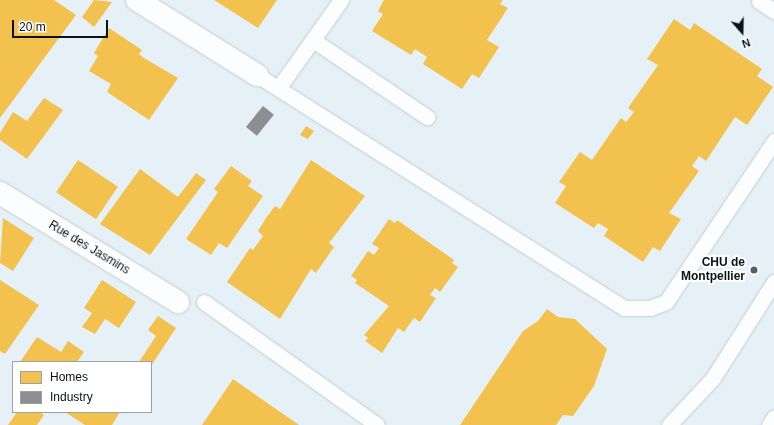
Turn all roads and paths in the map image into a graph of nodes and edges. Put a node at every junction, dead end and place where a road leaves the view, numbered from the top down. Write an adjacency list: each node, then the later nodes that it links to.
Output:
1 (137, 0): 6 (street)
2 (341, 0): 5 (lane)
3 (759, 1): 4 (lane)
4 (774, 11)
5 (313, 40): 7 (lane); 8 (lane)
6 (256, 75): 7 (lane)
7 (279, 87): 9 (lane)
8 (427, 117)
9 (774, 141)
10 (0, 193): 12 (street, Rue des Jasmins)
11 (774, 282): 16 (lane)
12 (178, 302)
13 (204, 302): 15 (lane)
14 (774, 417): 17 (lane)
15 (377, 425)
16 (669, 425)
17 (769, 425)

